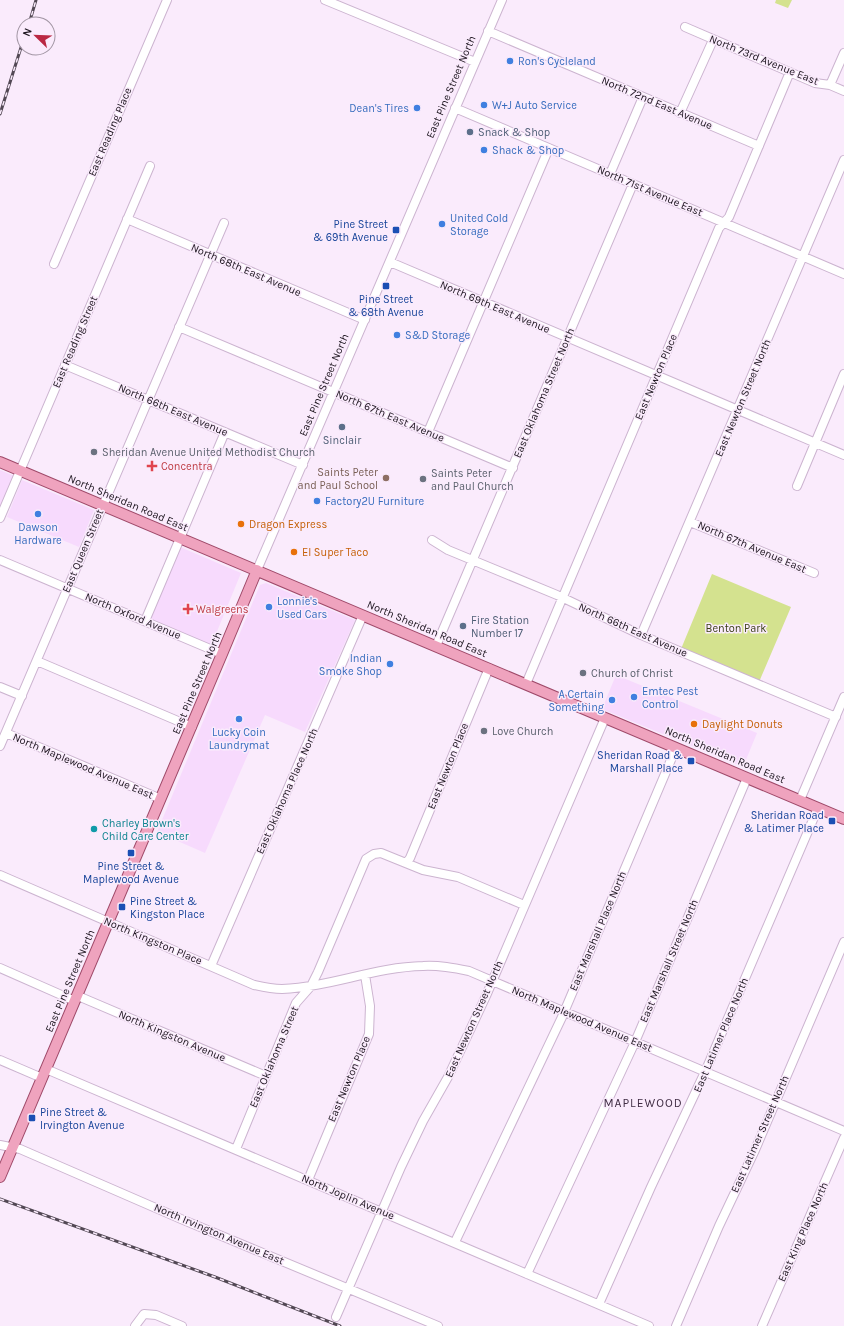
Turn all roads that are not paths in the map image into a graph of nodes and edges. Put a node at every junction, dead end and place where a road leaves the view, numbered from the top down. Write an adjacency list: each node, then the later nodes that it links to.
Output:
1 (168, 0): 27 (street, East Reading Place)
2 (325, 0): 8 (street)
3 (502, 0): 5 (street, East Pine Street North)
4 (685, 27): 6 (street, North 73rd Avenue East)
5 (488, 31): 8 (street, East Pine Street North); 12 (street, North 72nd East Avenue)
6 (713, 40): 9 (street, North 73rd Avenue East); 14 (street)
7 (844, 52): 10 (street)
8 (475, 62): 13 (street, East Pine Street North)
9 (790, 72): 10 (street, North 73rd Avenue East); 15 (street, East Newton Place)
10 (830, 85): 11 (street, North 73rd Avenue East)
11 (844, 91)
12 (643, 97): 14 (street, North 72nd East Avenue); 19 (street)
13 (456, 108): 16 (street, North 71st Avenue East); 26 (street, East Pine Street North)
14 (680, 113): 15 (street, North 72nd East Avenue)
15 (759, 146): 22 (street, East Newton Place)
16 (549, 148): 19 (street, North 71st Avenue East); 29 (street)
17 (844, 160): 25 (street, East Newton Street North)
18 (150, 166): 21 (street, East Reading Street)
19 (610, 174): 20 (street, North 71st Avenue East)
20 (633, 184): 22 (street, North 71st Avenue East); 32 (street, East Oklahoma Street North)
21 (127, 219): 24 (street, North 68th East Avenue); 33 (street, East Reading Street)
22 (724, 222): 25 (street, North 71st Avenue East); 35 (street, East Newton Place)
23 (224, 223): 24 (street, East Queen Street)
24 (210, 254): 30 (street, North 68th East Avenue); 31 (street, East Queen Street)
25 (803, 256): 28 (street, North 71st Avenue East); 38 (street, East Newton Street North)
26 (390, 262): 29 (street, North 69th East Avenue); 30 (street, East Pine Street North)
27 (54, 264)
28 (844, 274)
29 (484, 303): 32 (street, North 69th East Avenue); 40 (street)
30 (365, 320): 36 (street, East Pine Street North)
31 (179, 327): 36 (street, North 67th East Avenue); 37 (street, East Queen Street)
32 (568, 338): 35 (street, North 69th East Avenue); 45 (street, East Oklahoma Street North)
33 (65, 365): 37 (street, North 66th East Avenue); 46 (street, East Reading Street)
34 (844, 374): 41 (street)
35 (657, 376): 38 (street, North 69th East Avenue); 58 (street, East Newton Place)
36 (334, 392): 40 (street, North 67th East Avenue); 44 (street, East Pine Street North)
37 (148, 400): 39 (street, North 66th East Avenue); 48 (street, East Queen Street)
38 (738, 410): 41 (street, North 69th East Avenue); 50 (street, East Newton Street North)
39 (225, 432): 44 (street, North 66th East Avenue); 51 (street)
40 (428, 432): 45 (street, North 67th East Avenue)
41 (815, 443): 42 (street, North 69th East Avenue); 47 (street)
42 (844, 455)
43 (0, 462): 46 (main road, North Sheridan Road East)
44 (303, 465): 55 (street, East Pine Street North)
45 (512, 468): 54 (street, East Oklahoma Street North)
46 (20, 470): 48 (main road, North Sheridan Road East); 49 (street, East Reading Street)
47 (797, 486)
48 (102, 505): 51 (main road, North Sheridan Road East); 57 (street, East Queen Street)
49 (0, 518)
50 (690, 522): 56 (street, North 67th Avenue East); 61 (street, East Newton Street North)
51 (180, 537): 55 (main road, North Sheridan Road East); 60 (street)
52 (432, 540): 54 (street, North 66th East Avenue)
53 (0, 560): 57 (street, North Oxford Avenue)
54 (473, 560): 58 (street, North 66th East Avenue); 62 (street, East Oklahoma Street North)
55 (257, 570): 59 (main road, North Sheridan Road East); 63 (main road, East Pine Street North)
56 (814, 573)
57 (67, 588): 60 (street, North Oxford Avenue); 64 (street, East Queen Street)
58 (562, 598): 61 (street, North 66th East Avenue); 66 (street, East Newton Place)
59 (363, 615): 62 (main road, North Sheridan Road East); 86 (street, East Oklahoma Place North)
60 (145, 621): 63 (street, North Oxford Avenue)
61 (641, 635): 70 (street, North 66th East Avenue)
62 (436, 646): 65 (main road, North Sheridan Road East)
63 (222, 654): 72 (main road, East Pine Street North)
64 (36, 661): 68 (street, East Queen Street); 72 (street)
65 (489, 668): 66 (main road, North Sheridan Road East); 81 (street, East Newton Place)
66 (526, 684): 71 (main road, North Sheridan Road East)
67 (0, 687): 68 (street)
68 (22, 696): 73 (street, East Queen Street)
69 (844, 697): 70 (street)
70 (836, 717): 78 (street)
71 (605, 718): 75 (main road, North Sheridan Road East); 83 (street, East Newton Street North)
72 (192, 727): 77 (main road, East Pine Street North)
73 (6, 733): 74 (street, East Queen Street); 77 (street, North Maplewood Avenue East)
74 (0, 746)
75 (676, 748): 76 (main road, North Sheridan Road East); 92 (street, East Marshall Place North)
76 (747, 778): 78 (main road, North Sheridan Road East); 93 (street, East Marshall Street North)
77 (161, 799): 84 (main road, East Pine Street North)
78 (800, 800): 79 (main road, North Sheridan Road East)
79 (818, 808): 80 (main road, North Sheridan Road East); 95 (street, East Latimer Place North)
80 (844, 819)
81 (406, 863): 83 (street); 90 (street, East Oklahoma Street)
82 (0, 875): 84 (street, North Kingston Place)
83 (524, 905): 89 (street, East Newton Street North)
84 (108, 922): 86 (street, North Kingston Place); 91 (main road, East Pine Street North)
85 (844, 942): 98 (street, East Latimer Street North)
86 (211, 966): 90 (street, North Kingston Place)
87 (0, 968): 91 (street, North Kingston Avenue)
88 (365, 975): 89 (street, North Maplewood Avenue East); 90 (street, North Maplewood Avenue East); 105 (street, East Newton Place)
89 (492, 981): 92 (street, North Maplewood Avenue East); 106 (street, East Newton Street North)
90 (311, 986): 97 (street, East Oklahoma Street)
91 (76, 998): 96 (main road, East Pine Street North); 97 (street, North Kingston Avenue)
92 (564, 1012): 93 (street, North Maplewood Avenue East); 107 (street, East Marshall Place North)
93 (635, 1042): 95 (street, North Maplewood Avenue East); 108 (street, East Marshall Street North)
94 (0, 1060): 96 (street, North Joplin Avenue)
95 (705, 1072): 98 (street, North Maplewood Avenue East); 110 (street, East Latimer Place North)
96 (44, 1073): 102 (main road, East Pine Street North); 103 (street, North Joplin Avenue)
97 (266, 1076): 103 (street, East Oklahoma Street)
98 (776, 1102): 99 (street, North Maplewood Avenue East); 116 (street, East Latimer Street North)
99 (844, 1131)
100 (844, 1138): 117 (street, East King Place North)
101 (0, 1146): 102 (street, North Irvington Avenue East)
102 (13, 1148): 104 (main road, East Pine Street North); 109 (street, North Irvington Avenue East)
103 (236, 1149): 105 (street, North Joplin Avenue)
104 (0, 1177)
105 (308, 1180): 106 (street, North Joplin Avenue)
106 (381, 1211): 107 (street, North Joplin Avenue); 109 (street, East Newton Street North)
107 (455, 1242): 108 (street, North Joplin Avenue)
108 (527, 1274): 110 (street, North Joplin Avenue)
109 (348, 1288): 111 (street, East Newton Street North); 114 (street, North Irvington Avenue East)
110 (599, 1304): 115 (street, North Joplin Avenue)
111 (336, 1317)
112 (135, 1325): 113 (street)
113 (182, 1326)
114 (438, 1326)
115 (649, 1326)
116 (676, 1326)
117 (762, 1326)

